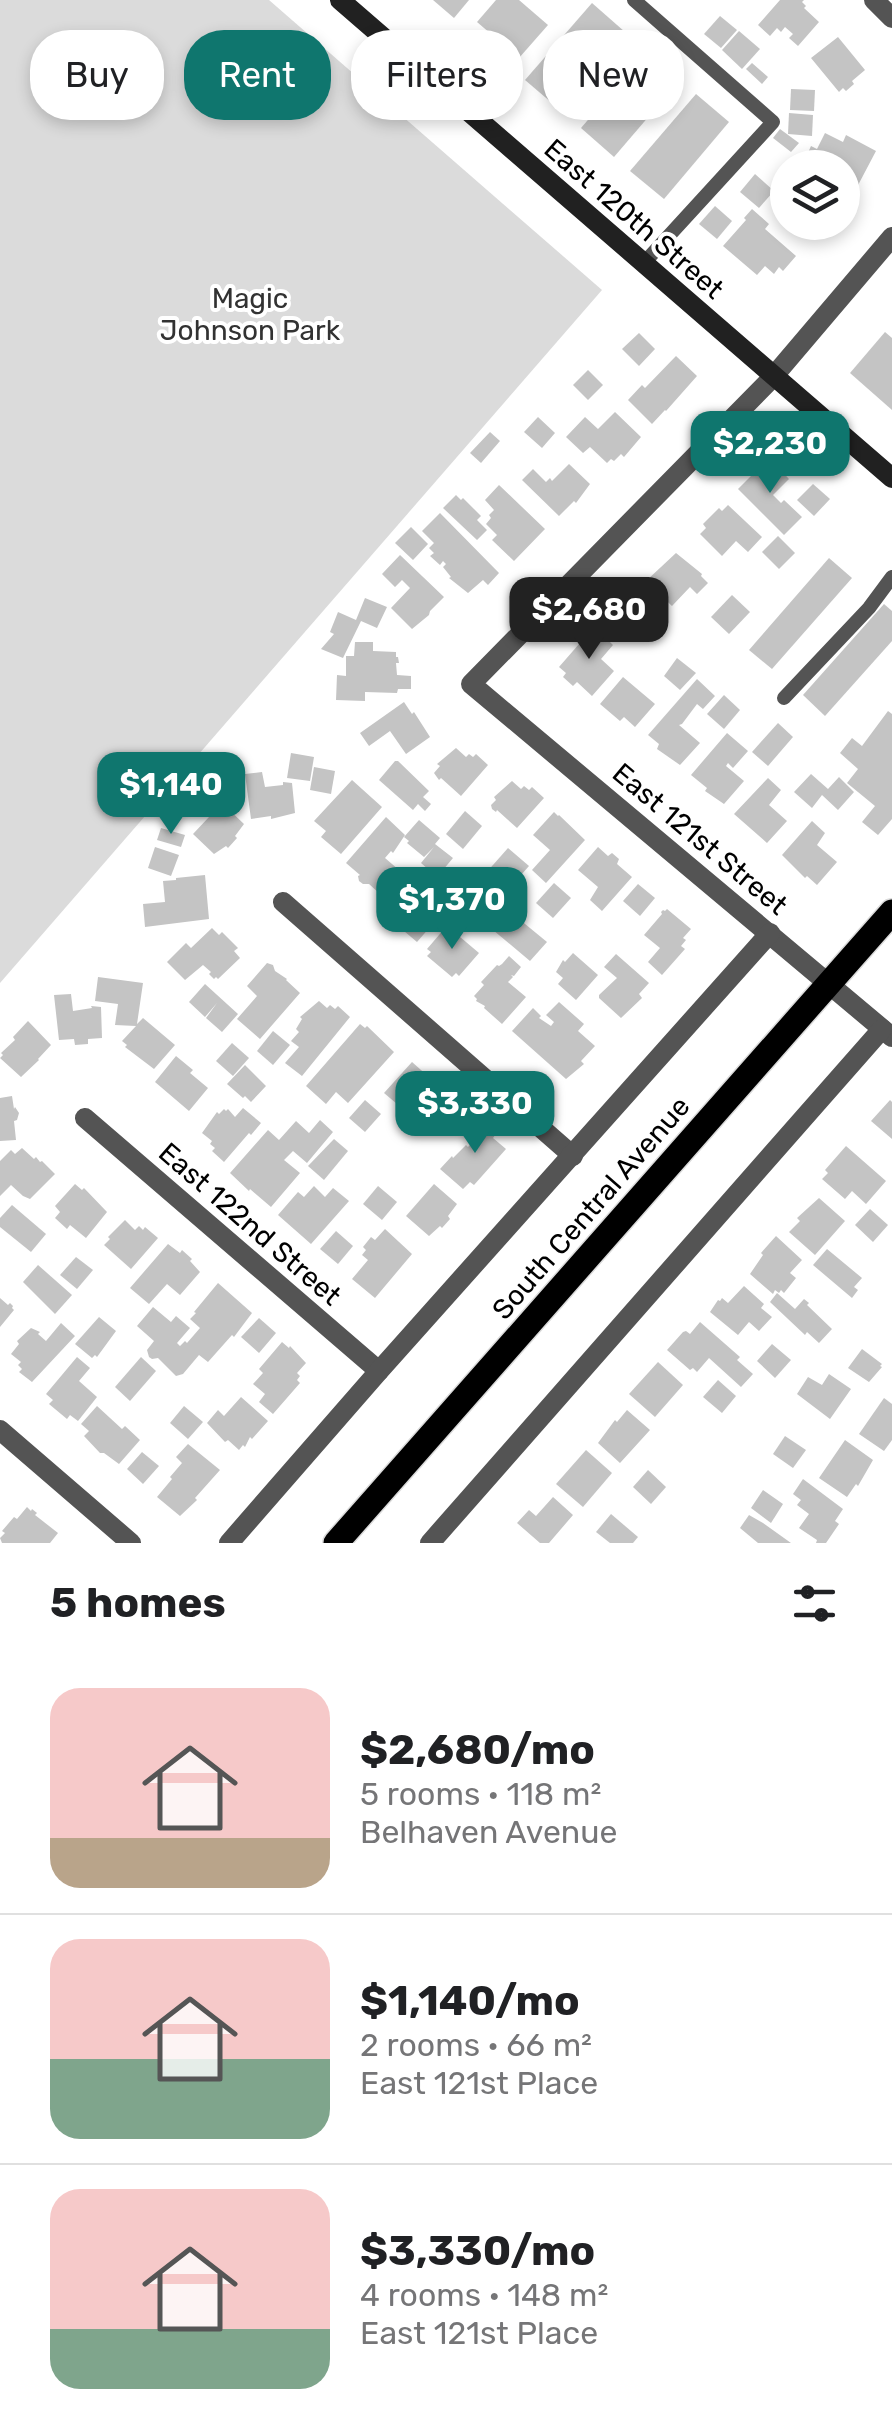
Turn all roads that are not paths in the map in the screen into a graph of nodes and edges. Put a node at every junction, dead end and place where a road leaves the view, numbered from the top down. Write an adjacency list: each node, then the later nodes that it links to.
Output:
1 (340, 0): 6 (street, East 120th Street)
2 (634, 0): 6 (lane)
3 (874, 0): 4 (street)
4 (892, 18)
5 (892, 236): 7 (street)
6 (643, 264): 7 (street, East 120th Street)
7 (773, 377): 8 (street, East 120th Street); 13 (street, East 121st Street)
8 (892, 478)
9 (892, 576): 10 (lane)
10 (784, 698)
11 (283, 902): 17 (street)
12 (892, 912): 14 (main road, South Central Avenue)
13 (770, 934): 14 (street, East 121st Street); 17 (street, South Central Avenue)
14 (829, 983): 15 (street, East 121st Street); 22 (main road, South Central Avenue)
15 (887, 1033): 23 (street)
16 (85, 1118): 18 (street, East 122nd Street)
17 (573, 1156): 18 (street, South Central Avenue)
18 (379, 1371): 21 (street, South Central Avenue)
19 (0, 1430): 20 (street)
20 (131, 1543)
21 (228, 1543)
22 (336, 1543)
23 (430, 1543)

